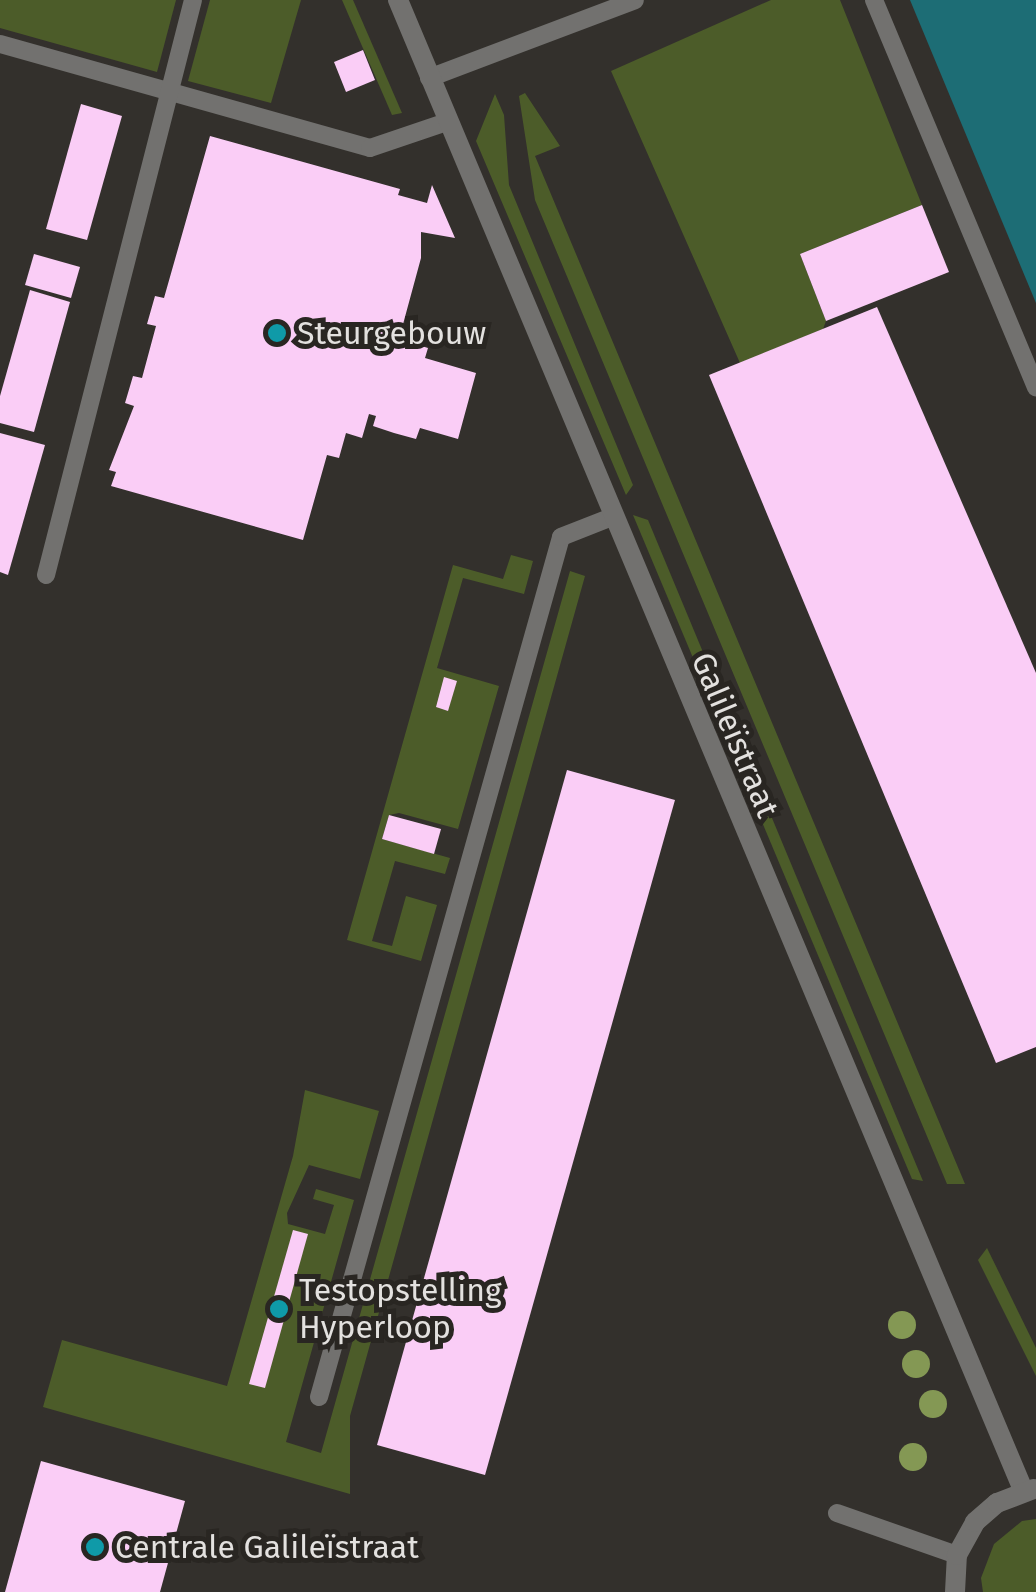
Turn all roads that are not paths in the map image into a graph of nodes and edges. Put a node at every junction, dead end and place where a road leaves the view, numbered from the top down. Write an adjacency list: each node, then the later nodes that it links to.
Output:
1 (193, 0): 7 (lane)
2 (398, 0): 6 (street, Galileïstraat)
3 (635, 0): 6 (lane)
4 (874, 0): 9 (lane)
5 (0, 44): 7 (lane)
6 (429, 78): 8 (street, Galileïstraat)
7 (168, 91): 8 (lane); 11 (lane)
8 (447, 122): 10 (street, Galileïstraat)
9 (1036, 388)
10 (612, 517): 12 (lane); 13 (street, Galileïstraat)
11 (46, 575)
12 (319, 1397)
13 (1029, 1489): 15 (street)
14 (837, 1513): 15 (lane)
15 (957, 1554): 16 (street)
16 (955, 1592)

